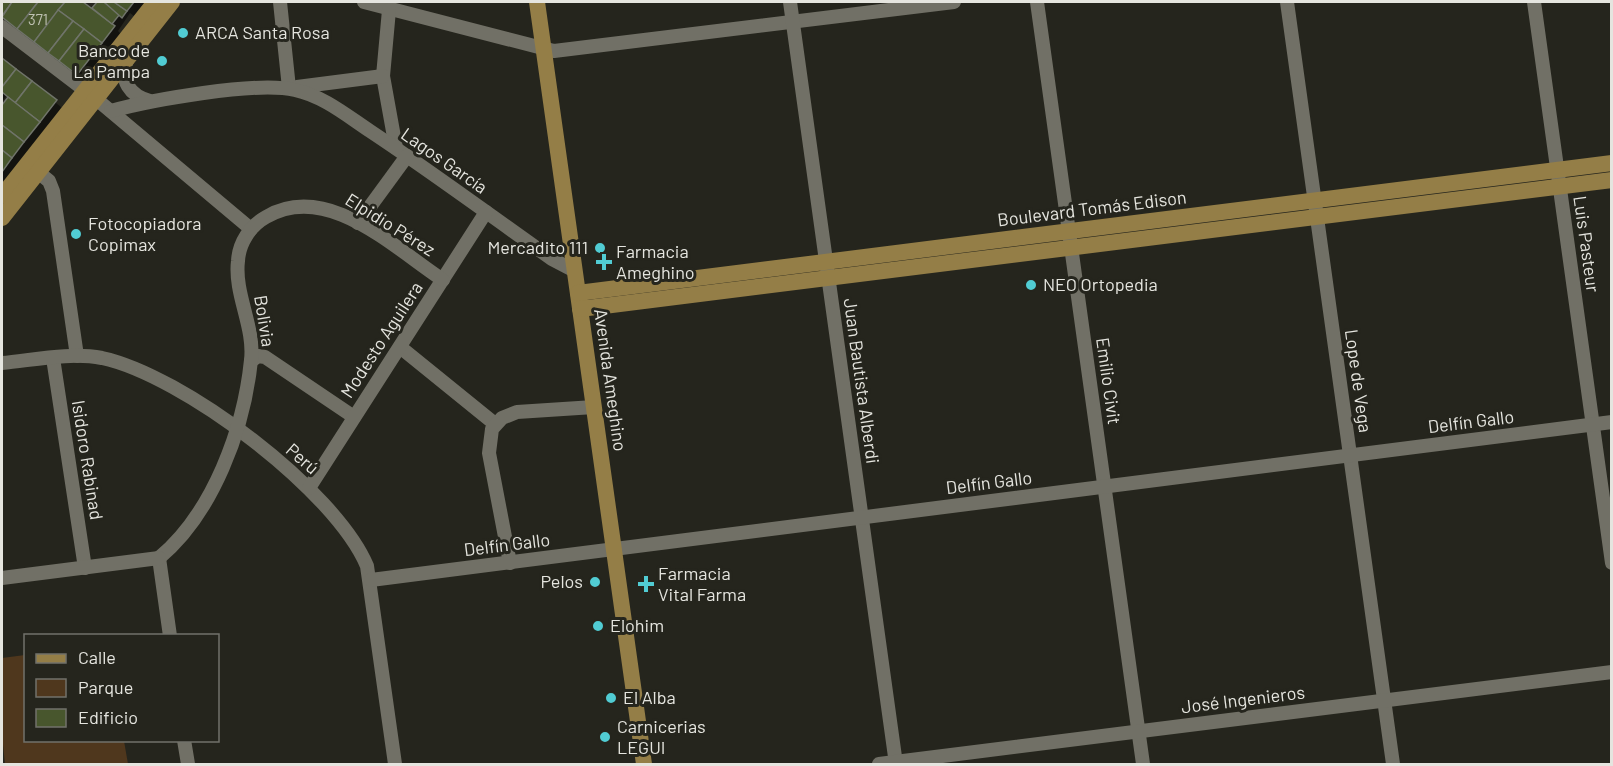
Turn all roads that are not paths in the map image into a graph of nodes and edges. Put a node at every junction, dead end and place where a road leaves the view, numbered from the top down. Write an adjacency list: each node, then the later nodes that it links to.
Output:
1 (154, 2): 18 (main road)
2 (172, 2): 15 (main road)
3 (280, 2): 17 (street)
4 (364, 2): 11 (street)
5 (537, 2): 14 (main road, Avenida Ameghino)
6 (790, 2): 12 (street, Juan Bautista Alberdi)
7 (954, 2): 12 (street)
8 (1037, 2): 33 (street, Emilio Civit)
9 (1287, 2): 28 (street, Lope de Vega)
10 (1534, 2): 23 (street, Luis Pasteur)
11 (389, 10): 14 (street); 16 (street)
12 (793, 22): 14 (street); 34 (street, Juan Bautista Alberdi)
13 (2, 27): 18 (street)
14 (544, 50): 35 (main road, Avenida Ameghino)
15 (131, 53): 18 (main road); 19 (street)
16 (383, 76): 17 (street, Lagos García); 21 (street)
17 (289, 88): 19 (street, Lagos García); 21 (street, Lagos García)
18 (90, 94): 20 (street); 24 (main road); 27 (main road)
19 (153, 101): 20 (street, Lagos García)
20 (111, 111): 32 (street)
21 (402, 152): 29 (street, Lagos García); 31 (street)
22 (1611, 163): 23 (main road, Boulevard Tomás Edison)
23 (1557, 169): 26 (street, Luis Pasteur); 28 (main road, Boulevard Tomás Edison)
24 (38, 172): 30 (main road); 39 (street)
25 (1611, 180): 26 (main road, Boulevard Tomás Edison)
26 (1560, 187): 28 (main road, Boulevard Tomás Edison); 47 (street, Luis Pasteur)
27 (2, 196)
28 (1316, 208): 33 (main road, Boulevard Tomás Edison); 49 (street, Lope de Vega)
29 (486, 212): 35 (street, Lagos García); 36 (street, Modesto Aguilera)
30 (2, 218)
31 (358, 223): 32 (street, Elpidio Pérez); 36 (street, Elpidio Pérez)
32 (251, 229): 41 (street, Bolivia)
33 (1070, 239): 34 (main road, Boulevard Tomás Edison); 50 (street, Emilio Civit)
34 (827, 270): 37 (main road, Boulevard Tomás Edison); 52 (street, Juan Bautista Alberdi)
35 (574, 271): 37 (main road, Avenida Ameghino)
36 (442, 280): 38 (street, Modesto Aguilera)
37 (579, 301): 43 (main road, Avenida Ameghino)
38 (400, 346): 44 (street, Modesto Aguilera); 46 (street)
39 (77, 356): 40 (street, Perú); 48 (street, Perú)
40 (53, 358): 42 (street, Perú); 57 (street, Isidoro Rabinad)
41 (251, 361): 44 (street); 48 (street, Bolivia)
42 (2, 363)
43 (594, 406): 46 (street); 53 (main road, Avenida Ameghino)
44 (354, 417): 51 (street, Modesto Aguilera)
45 (1611, 422): 47 (street, Delfín Gallo)
46 (495, 424): 55 (street)
47 (1592, 424): 49 (street, Delfín Gallo); 56 (street, Luis Pasteur)
48 (236, 428): 51 (street, Perú); 54 (street, Bolivia)
49 (1350, 455): 50 (street, Delfín Gallo); 62 (street, Lope de Vega)
50 (1104, 487): 52 (street, Delfín Gallo); 63 (street, Emilio Civit)
51 (309, 488): 59 (street, Perú)
52 (862, 518): 53 (street, Delfín Gallo); 65 (street, Juan Bautista Alberdi)
53 (614, 549): 55 (street, Delfín Gallo); 68 (main road, Avenida Ameghino)
54 (159, 558): 57 (street); 60 (street)
55 (510, 563): 59 (street, Delfín Gallo)
56 (1611, 563)
57 (85, 568): 58 (street)
58 (2, 578)
59 (371, 580): 67 (street, Perú)
60 (170, 634)
61 (1611, 672): 62 (street, José Ingenieros)
62 (1384, 701): 63 (street, José Ingenieros); 71 (street, Lope de Vega)
63 (1138, 732): 65 (street, José Ingenieros); 70 (street, Emilio Civit)
64 (184, 742): 66 (street)
65 (896, 764): 69 (street, José Ingenieros)
66 (188, 765)
67 (395, 765)
68 (644, 765)
69 (879, 765)
70 (1143, 765)
71 (1393, 765)

